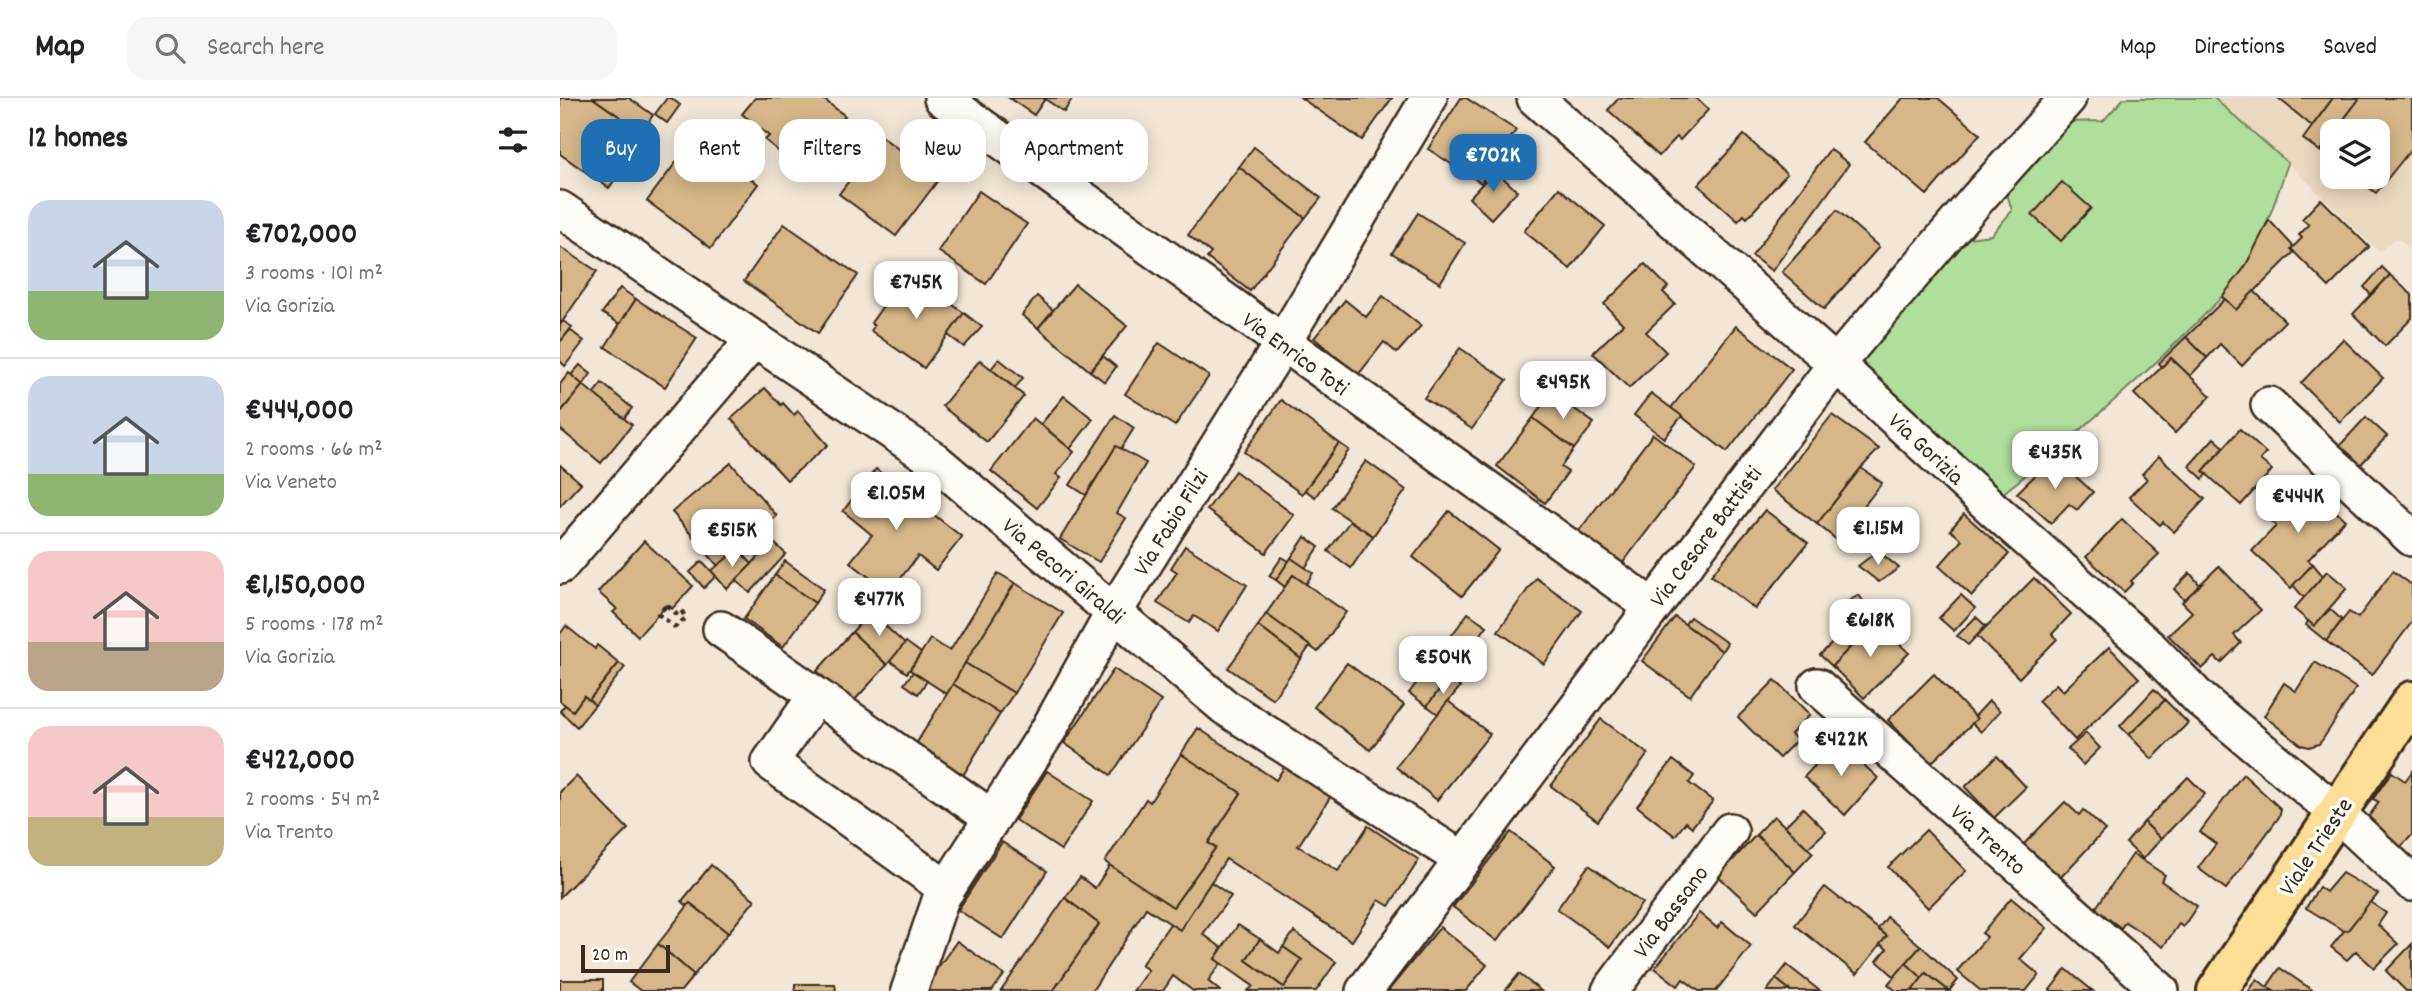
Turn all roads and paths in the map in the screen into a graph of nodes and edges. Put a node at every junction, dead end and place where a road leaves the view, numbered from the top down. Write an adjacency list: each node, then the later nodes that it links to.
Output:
1 (942, 98): 7 (street, Via Enrico Toti)
2 (1429, 98): 7 (street, Via Fabio Filzi)
3 (1535, 98): 8 (street, Via Gorizia)
4 (2068, 98): 8 (street, Via Cesare Battisti)
5 (560, 209): 6 (street, Via Pecori Giraldi)
6 (755, 338): 11 (street); 13 (street, Via Pecori Giraldi)
7 (1282, 344): 12 (street, Via Enrico Toti); 13 (street, Via Fabio Filzi)
8 (1836, 364): 12 (street, Via Cesare Battisti); 19 (street, Via Gorizia)
9 (2269, 405): 10 (street)
10 (2412, 538)
11 (560, 566)
12 (1651, 606): 22 (street, Via Cesare Battisti)
13 (1114, 612): 20 (street, Via Fabio Filzi); 22 (street, Via Pecori Giraldi)
14 (686, 618): 14 (path)
15 (722, 629): 17 (street)
16 (1817, 686): 28 (street, Via Trento)
17 (816, 696): 20 (street); 24 (street)
18 (2412, 701): 19 (main road, Viale Trieste)
19 (2336, 812): 23 (street, Via Gorizia); 29 (main road, Viale Trieste)
20 (992, 818): 24 (street, Via Fabio Filzi)
21 (1730, 831): 27 (street, Via Bassano)
22 (1463, 860): 26 (street, Via Cesare Battisti)
23 (2412, 883)
24 (947, 889): 25 (street, Via Fabio Filzi)
25 (909, 991)
26 (1364, 991)
27 (1610, 991)
28 (2161, 991)
29 (2217, 991)

